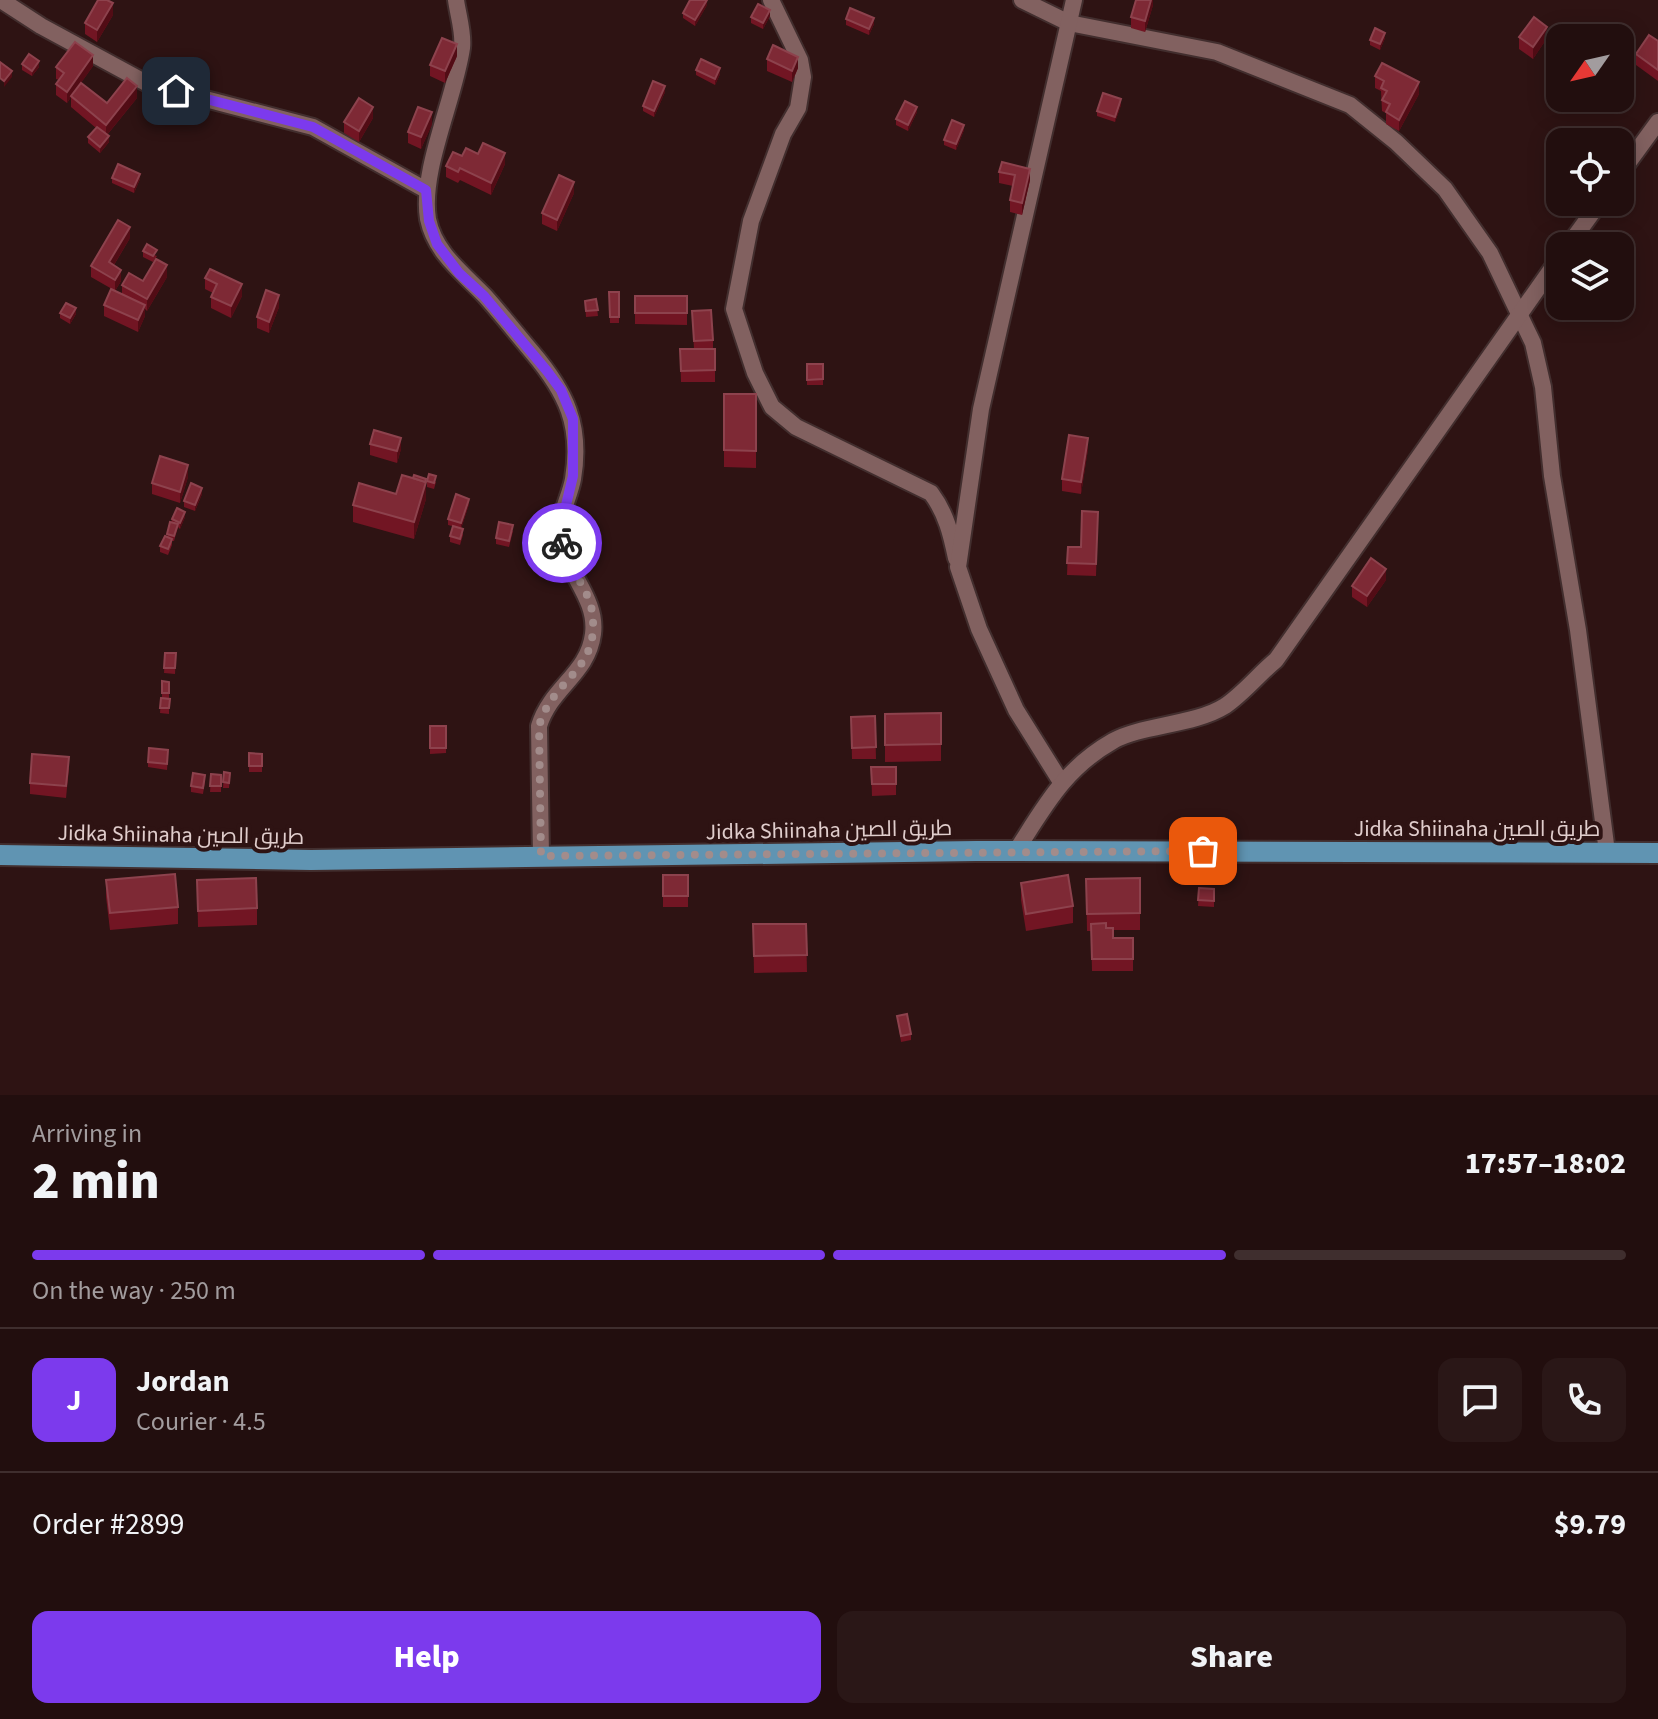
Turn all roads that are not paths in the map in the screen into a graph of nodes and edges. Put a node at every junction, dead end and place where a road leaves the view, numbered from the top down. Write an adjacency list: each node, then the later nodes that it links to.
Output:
1 (1, 0): 9 (street)
2 (456, 0): 9 (street)
3 (771, 0): 12 (street)
4 (1022, 0): 6 (street)
5 (1074, 0): 6 (street)
6 (1069, 23): 11 (street); 12 (street)
7 (1658, 122): 8 (street)
8 (1634, 155)
9 (426, 190): 18 (street)
10 (1546, 277): 11 (street)
11 (1520, 315): 13 (street); 15 (street)
12 (958, 567): 13 (street)
13 (1061, 782): 14 (street)
14 (1016, 851): 15 (main road, Jidka Shiinaha طريق الصين); 18 (main road, Jidka Shiinaha طريق الصين)
15 (1607, 852): 16 (main road, Jidka Shiinaha طريق الصين)
16 (1658, 853)
17 (0, 855): 18 (main road, Jidka Shiinaha طريق الصين)
18 (541, 856)

